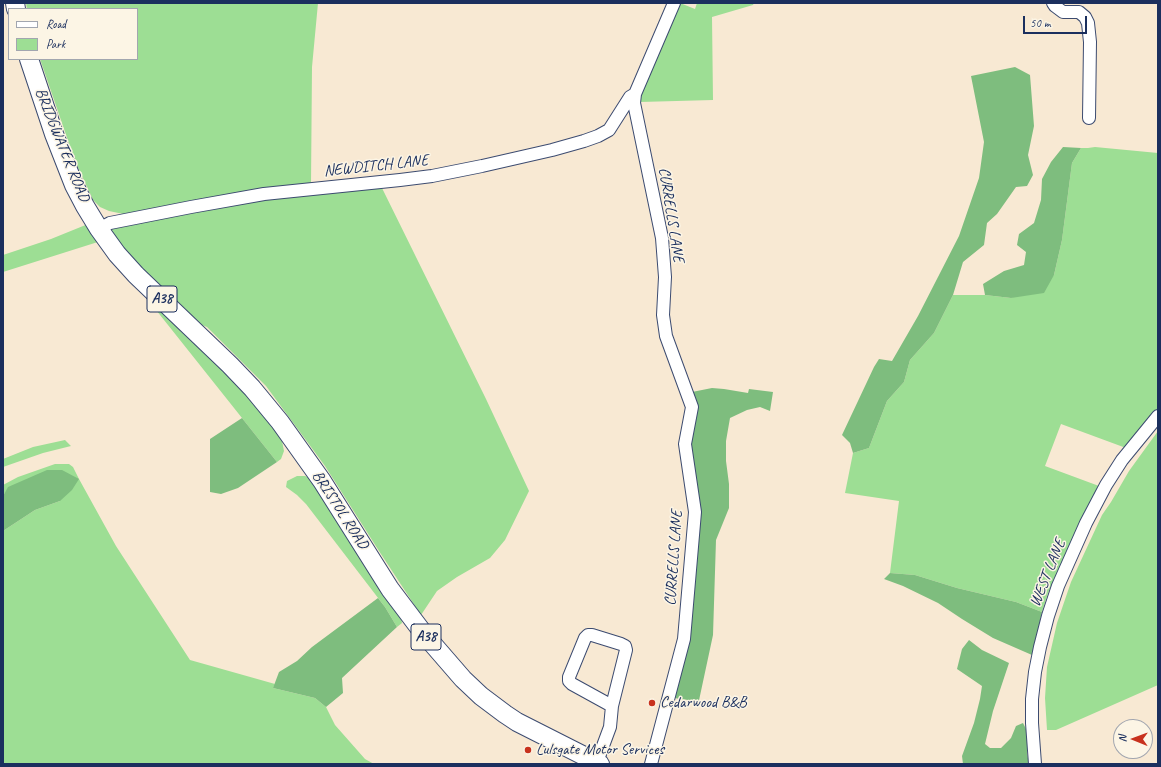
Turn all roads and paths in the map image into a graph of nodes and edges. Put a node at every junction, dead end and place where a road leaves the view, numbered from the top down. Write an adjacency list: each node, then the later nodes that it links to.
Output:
1 (674, 3): 4 (street)
2 (1053, 3): 5 (street)
3 (29, 60): 6 (highway, BRIDGWATER ROAD / A38)
4 (635, 94): 6 (street, NEWDITCH LANE); 10 (street, CURRELLS LANE)
5 (1089, 118)
6 (99, 229): 9 (highway, BRISTOL ROAD / A38)
7 (1158, 416): 11 (street, WEST LANE)
8 (612, 706): 8 (street); 9 (street)
9 (599, 763)
10 (651, 764)
11 (1035, 764)

